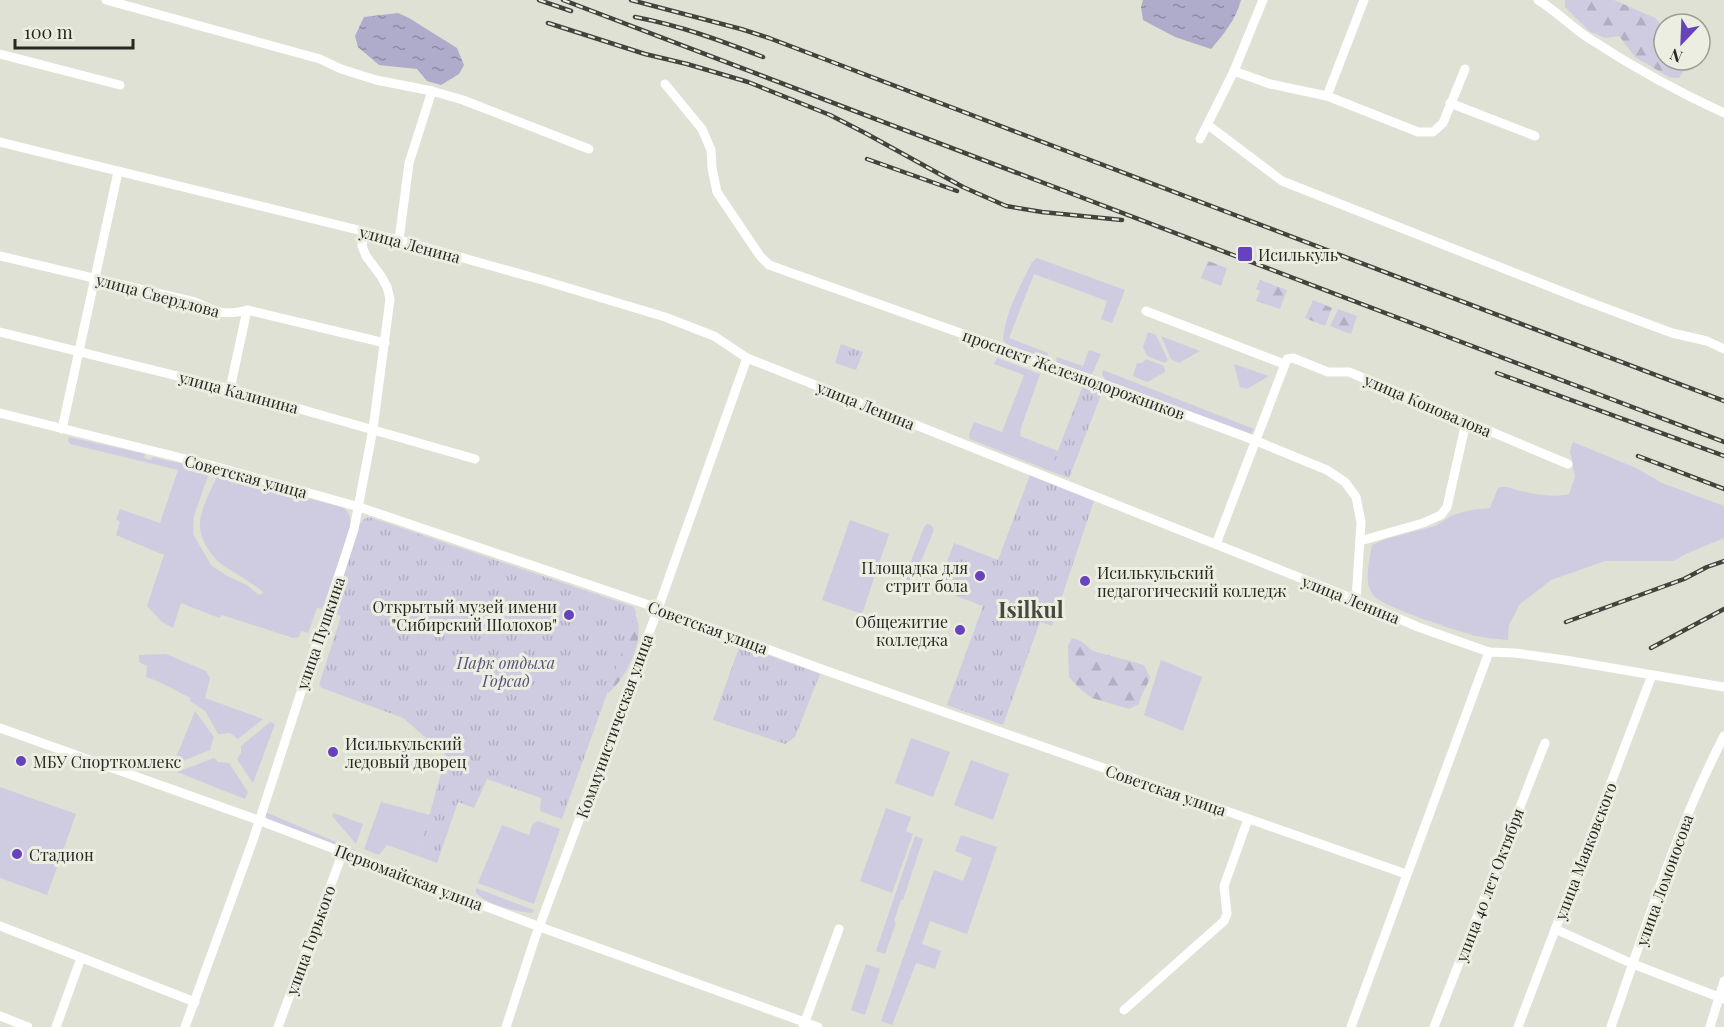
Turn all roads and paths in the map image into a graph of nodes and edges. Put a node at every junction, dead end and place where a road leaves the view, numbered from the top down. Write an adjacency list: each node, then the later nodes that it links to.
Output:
1 (106, 0): 10 (street)
2 (1263, 0): 7 (street)
3 (1364, 0): 11 (street)
4 (1538, 0): 13 (street)
5 (0, 54): 9 (street)
6 (1465, 69): 12 (street)
7 (1234, 71): 11 (street); 14 (street)
8 (665, 84): 37 (street, проспект Железнодорожников)
9 (120, 85)
10 (432, 91): 18 (street); 21 (street)
11 (1327, 96): 12 (street)
12 (1450, 104): 15 (street)
13 (1724, 113)
14 (1208, 125): 16 (street); 28 (street)
15 (1535, 136)
16 (1200, 139)
17 (0, 142): 19 (street, улица Ленина)
18 (589, 149)
19 (118, 172): 20 (street, улица Ленина); 23 (street)
20 (364, 232): 21 (street, улица Ленина); 27 (street, улица Пушкина)
21 (399, 240): 30 (street, улица Ленина)
22 (0, 256): 23 (street, улица Свердлова)
23 (95, 278): 24 (street, улица Свердлова); 29 (street)
24 (247, 310): 27 (street, улица Свердлова); 32 (street)
25 (1146, 311): 31 (street, улица Коновалова)
26 (0, 332): 29 (street, улица Калинина)
27 (386, 343): 36 (street, улица Пушкина)
28 (1724, 350)
29 (78, 352): 32 (street, улица Калинина); 35 (street)
30 (747, 357): 42 (street, улица Ленина); 44 (street, Коммунистическая улица)
31 (1285, 362): 34 (street, улица Коновалова); 37 (street)
32 (230, 389): 36 (street, улица Калинина)
33 (0, 413): 35 (street, Советская улица)
34 (1466, 422): 39 (street, улица Коновалова); 41 (street)
35 (62, 429): 40 (street, Советская улица)
36 (373, 429): 38 (street, улица Калинина); 40 (street, улица Пушкина)
37 (1255, 441): 41 (street, проспект Железнодорожников); 42 (street)
38 (476, 459)
39 (1568, 464)
40 (359, 507): 44 (street, Советская улица); 52 (street, улица Пушкина)
41 (1360, 541): 43 (street, проспект Железнодорожников)
42 (1216, 544): 43 (street, улица Ленина)
43 (1356, 600): 45 (street, улица Ленина)
44 (657, 608): 51 (street, Советская улица); 56 (street, Коммунистическая улица)
45 (1489, 652): 46 (street, улица Ленина); 54 (street)
46 (1652, 675): 47 (street, улица Ленина); 58 (street, улица Маяковского)
47 (1724, 687)
48 (0, 728): 52 (street, Первомайская улица)
49 (1724, 736): 60 (street, улица Ломоносова)
50 (1545, 743): 74 (street, улица 40 лет Октября)
51 (1248, 819): 54 (street, Советская улица); 64 (street)
52 (258, 820): 53 (street, Первомайская улица); 63 (street, улица Пушкина)
53 (343, 852): 56 (street, Первомайская улица); 70 (street, улица Горького)
54 (1406, 874): 73 (street)
55 (0, 926): 59 (street)
56 (540, 927): 66 (street, Первомайская улица); 71 (street, Коммунистическая улица)
57 (839, 929): 66 (street)
58 (1555, 929): 60 (street); 75 (street, улица Маяковского)
59 (81, 958): 63 (street); 68 (street)
60 (1633, 964): 62 (street); 76 (street, улица Ломоносова)
61 (1724, 981): 62 (street)
62 (1721, 998): 77 (street)
63 (195, 1002): 69 (street, улица Пушкина)
64 (1124, 1010)
65 (0, 1017): 67 (street)
66 (804, 1025): 72 (street, Первомайская улица)
67 (28, 1027)
68 (56, 1027)
69 (185, 1027)
70 (278, 1027)
71 (506, 1027)
72 (818, 1027)
73 (1351, 1027)
74 (1434, 1027)
75 (1518, 1027)
76 (1611, 1027)
77 (1710, 1027)

